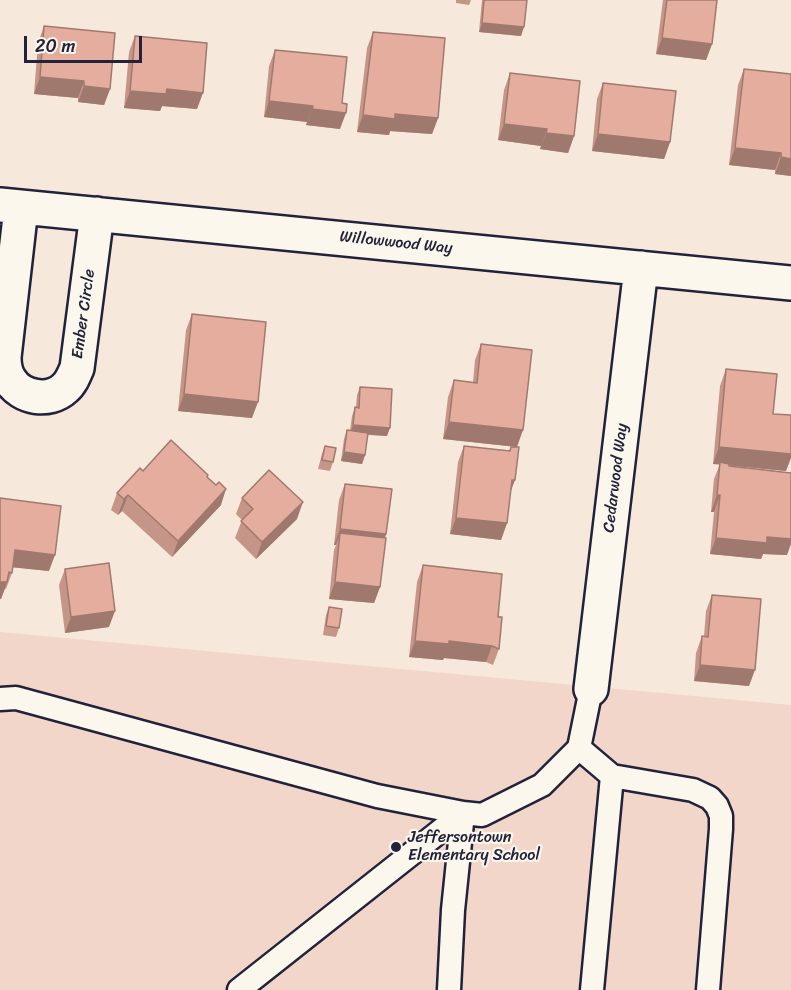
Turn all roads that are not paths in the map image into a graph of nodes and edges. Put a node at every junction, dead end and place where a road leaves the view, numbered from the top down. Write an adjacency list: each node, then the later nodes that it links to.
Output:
1 (11, 206): 2 (street, Willowwood Way); 2 (street, Ember Circle)
2 (97, 214): 3 (street, Willowwood Way)
3 (641, 268): 4 (street, Willowwood Way); 5 (street, Cedarwood Way)
4 (791, 283)
5 (591, 689): 7 (lane)
6 (0, 699): 9 (lane)
7 (579, 748): 8 (lane); 9 (lane)
8 (612, 776): 12 (lane); 13 (lane)
9 (463, 813): 10 (lane); 11 (lane)
10 (239, 990)
11 (449, 990)
12 (592, 990)
13 (708, 990)

